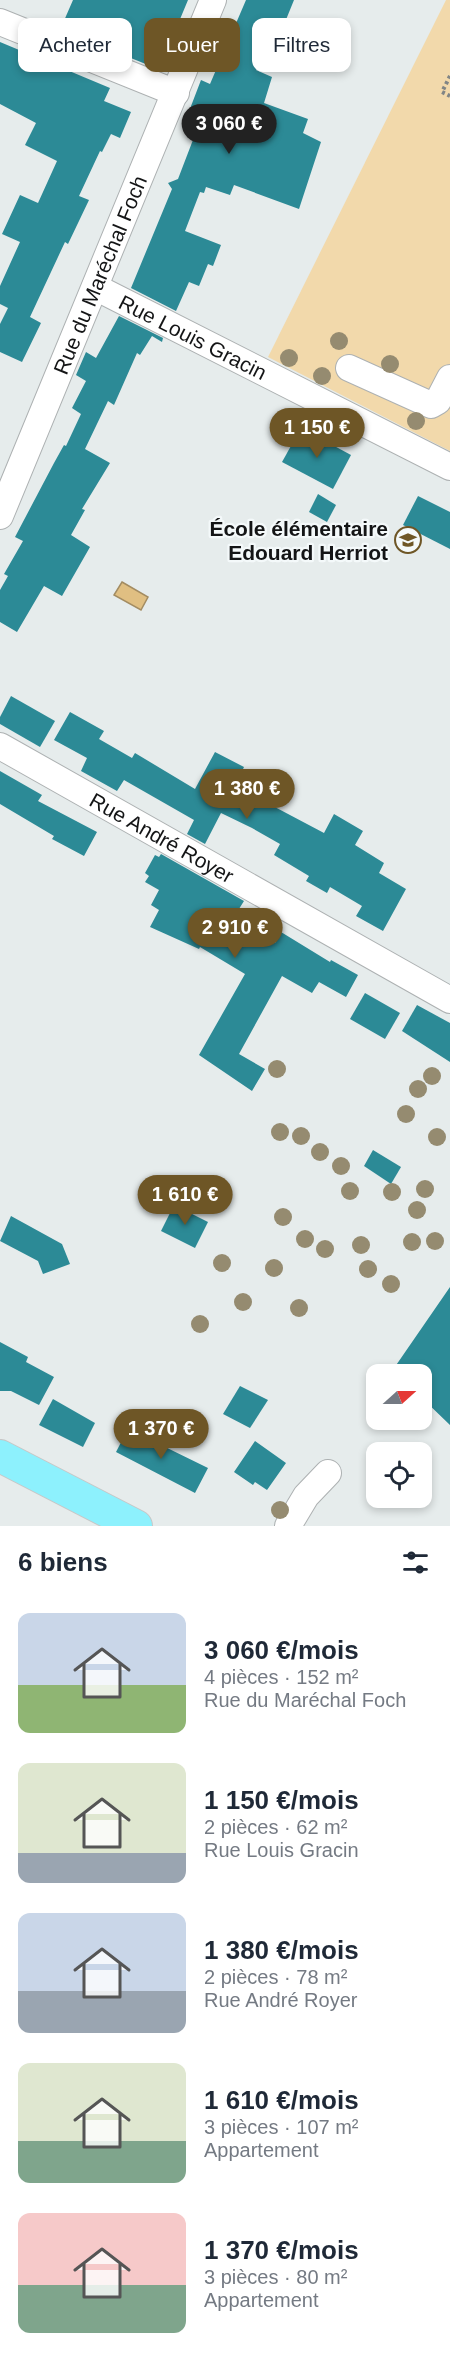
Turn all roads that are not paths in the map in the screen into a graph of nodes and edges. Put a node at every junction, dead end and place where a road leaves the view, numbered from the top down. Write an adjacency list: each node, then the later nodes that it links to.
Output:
1 (213, 0): 3 (street, Rue du Maréchal Foch)
2 (0, 22): 3 (street)
3 (176, 93): 4 (street, Rue du Maréchal Foch)
4 (94, 287): 7 (street, Rue Louis Gracin); 8 (street, Rue du Maréchal Foch)
5 (349, 368): 6 (street)
6 (450, 378)
7 (448, 463)
8 (0, 516)
9 (0, 746): 10 (street, Rue André Royer)
10 (450, 1000)
11 (0, 1456): 13 (main road)
12 (328, 1473): 14 (street)
13 (136, 1526)
14 (288, 1526)

